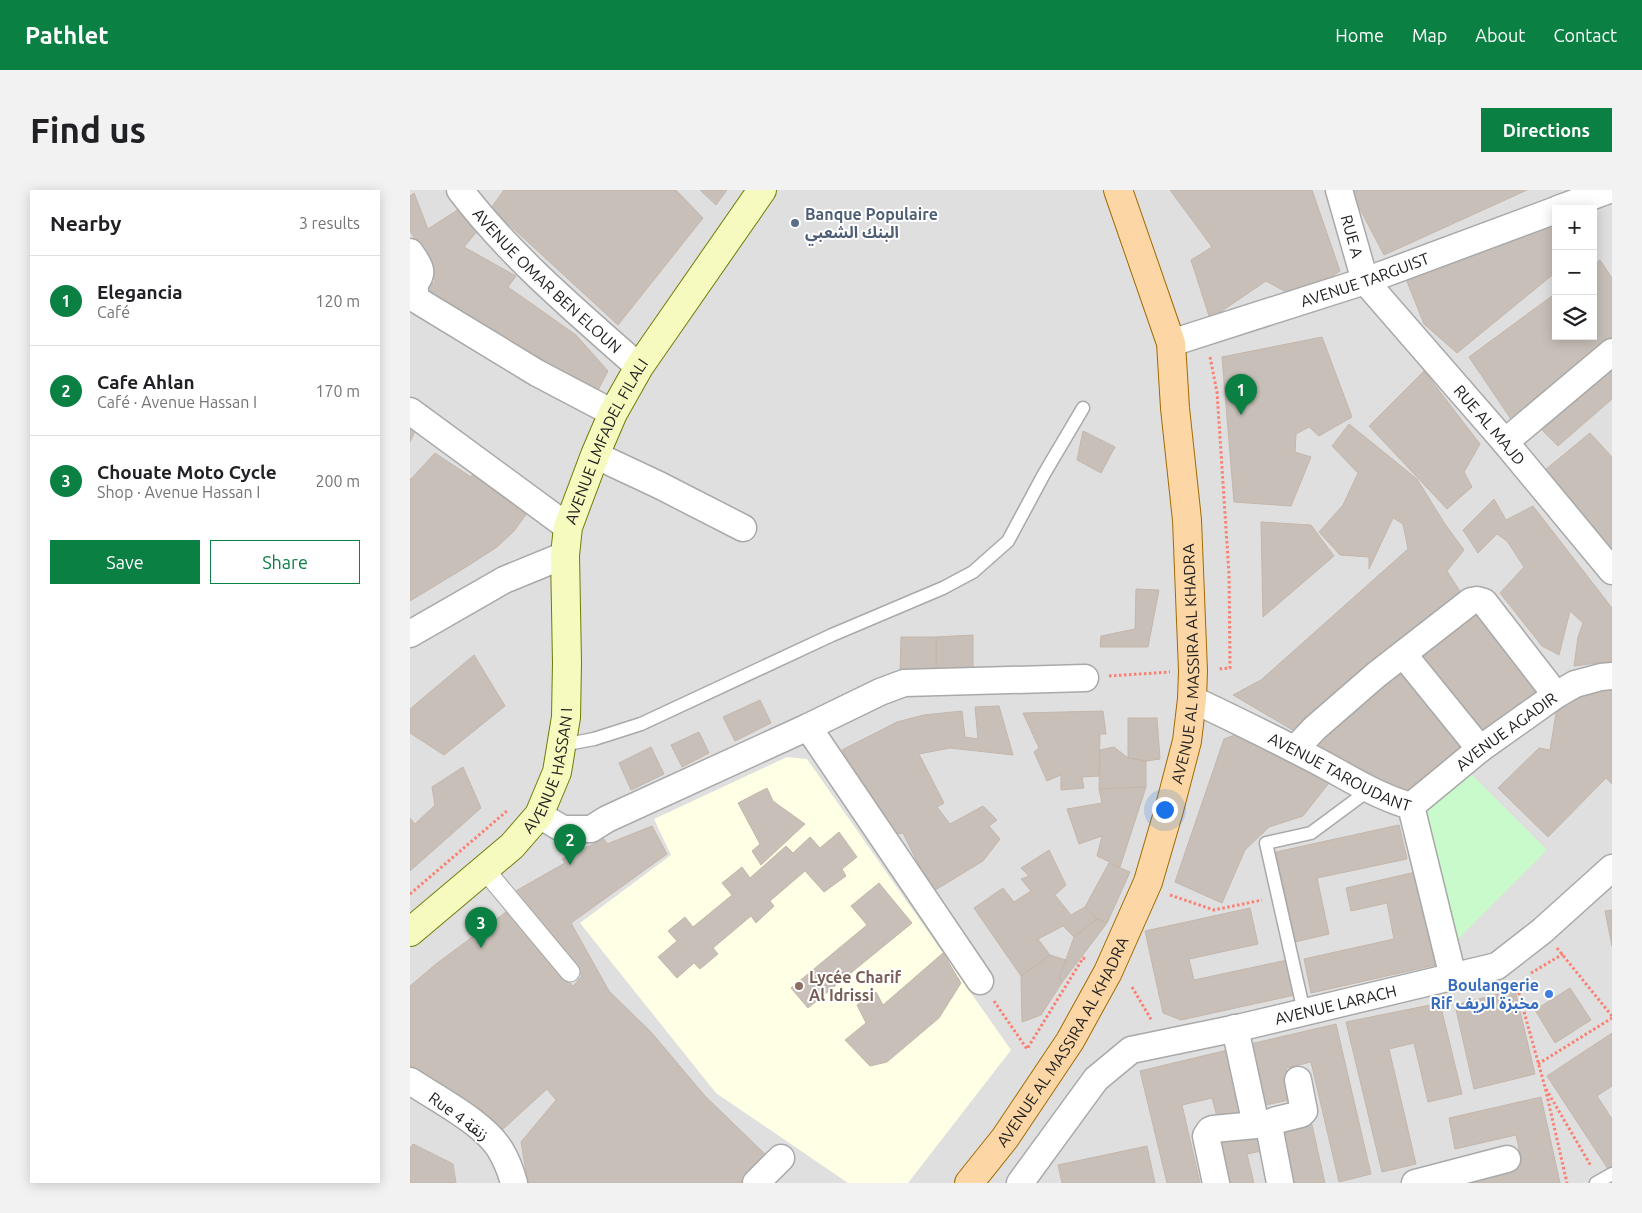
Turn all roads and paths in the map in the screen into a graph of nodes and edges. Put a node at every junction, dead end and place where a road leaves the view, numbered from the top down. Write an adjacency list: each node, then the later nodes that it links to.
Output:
1 (460, 190): 14 (street, AVENUE OMAR BEN ELOUN)
2 (762, 190): 14 (main road, AVENUE LMFADEL FILALI)
3 (1118, 190): 12 (main road, AVENUE AL MASSIRA AL KHADRA)
4 (1339, 190): 10 (street, RUE A)
5 (1609, 190): 6 (street); 7 (street, AVENUE TARGUIST)
6 (1612, 194)
7 (1568, 205)
8 (1552, 211): 10 (street, AVENUE TARGUIST)
9 (410, 252): 17 (street)
10 (1365, 281): 11 (street, AVENUE TARGUIST); 18 (street, RUE AL MAJD)
11 (1206, 331): 12 (street, AVENUE TARGUIST); 26 (path)
12 (1171, 343): 26 (main road, AVENUE AL MASSIRA AL KHADRA)
13 (1612, 352): 18 (street)
14 (639, 367): 17 (main road, AVENUE LMFADEL FILALI)
15 (1083, 408): 32 (lane)
16 (410, 411): 20 (street)
17 (613, 413): 19 (main road, AVENUE LMFADEL FILALI)
18 (1505, 442): 23 (street, RUE AL MAJD)
19 (595, 455): 20 (main road, AVENUE LMFADEL FILALI); 21 (street)
20 (568, 527): 22 (main road, AVENUE LMFADEL FILALI)
21 (743, 528)
22 (565, 555): 24 (street); 32 (main road, AVENUE HASSAN I)
23 (1612, 571)
24 (410, 634)
25 (1403, 654): 29 (street); 33 (street); 34 (street)
26 (1193, 671): 28 (path); 30 (main road, AVENUE AL MASSIRA AL KHADRA)
27 (1612, 676): 29 (street, AVENUE AGADIR)
28 (1084, 678): 31 (street)
29 (1556, 695): 34 (street, AVENUE AGADIR)
30 (1192, 698): 33 (street, AVENUE TAROUDANT); 48 (main road, AVENUE AL MASSIRA AL KHADRA)
31 (808, 727): 38 (street); 51 (street)
32 (562, 745): 38 (main road, AVENUE HASSAN I)
33 (1294, 749): 35 (street, AVENUE TAROUDANT)
34 (1480, 749): 37 (street, AVENUE AGADIR)
35 (1369, 790): 37 (street, AVENUE TAROUDANT); 43 (lane)
36 (511, 806): 41 (path)
37 (1411, 806): 49 (street, AVENUE TAROUDANT)
38 (539, 815): 40 (main road, AVENUE HASSAN I)
39 (1612, 868): 44 (street, AVENUE LARACH)
40 (485, 870): 45 (main road, AVENUE HASSAN I); 47 (street)
41 (410, 894)
42 (1170, 895): 43 (path)
43 (1278, 897): 52 (lane)
44 (1542, 931): 46 (street, AVENUE LARACH); 53 (path)
45 (410, 932)
46 (1506, 960): 49 (street, AVENUE LARACH); 56 (path)
47 (570, 972)
48 (1108, 972): 51 (path); 67 (main road, AVENUE AL MASSIRA AL KHADRA)
49 (1453, 977): 52 (street, AVENUE LARACH)
50 (1132, 987): 54 (path)
51 (986, 990)
52 (1304, 1012): 55 (street, AVENUE LARACH)
53 (1612, 1017): 56 (path)
54 (1155, 1026)
55 (1235, 1028): 60 (street); 68 (street, AVENUE LARACH)
56 (1538, 1064): 59 (path)
57 (1298, 1080): 60 (street)
58 (410, 1081): 65 (street, Rue 4 زنقة)
59 (1545, 1087): 64 (path); 72 (path)
60 (1263, 1124): 69 (street); 70 (street)
61 (781, 1158): 66 (street)
62 (1507, 1159): 71 (street)
63 (1612, 1174): 64 (lane)
64 (1598, 1182)
65 (514, 1183)
66 (756, 1183)
67 (969, 1183)
68 (1020, 1183)
69 (1216, 1183)
70 (1280, 1183)
71 (1415, 1183)
72 (1567, 1183)

